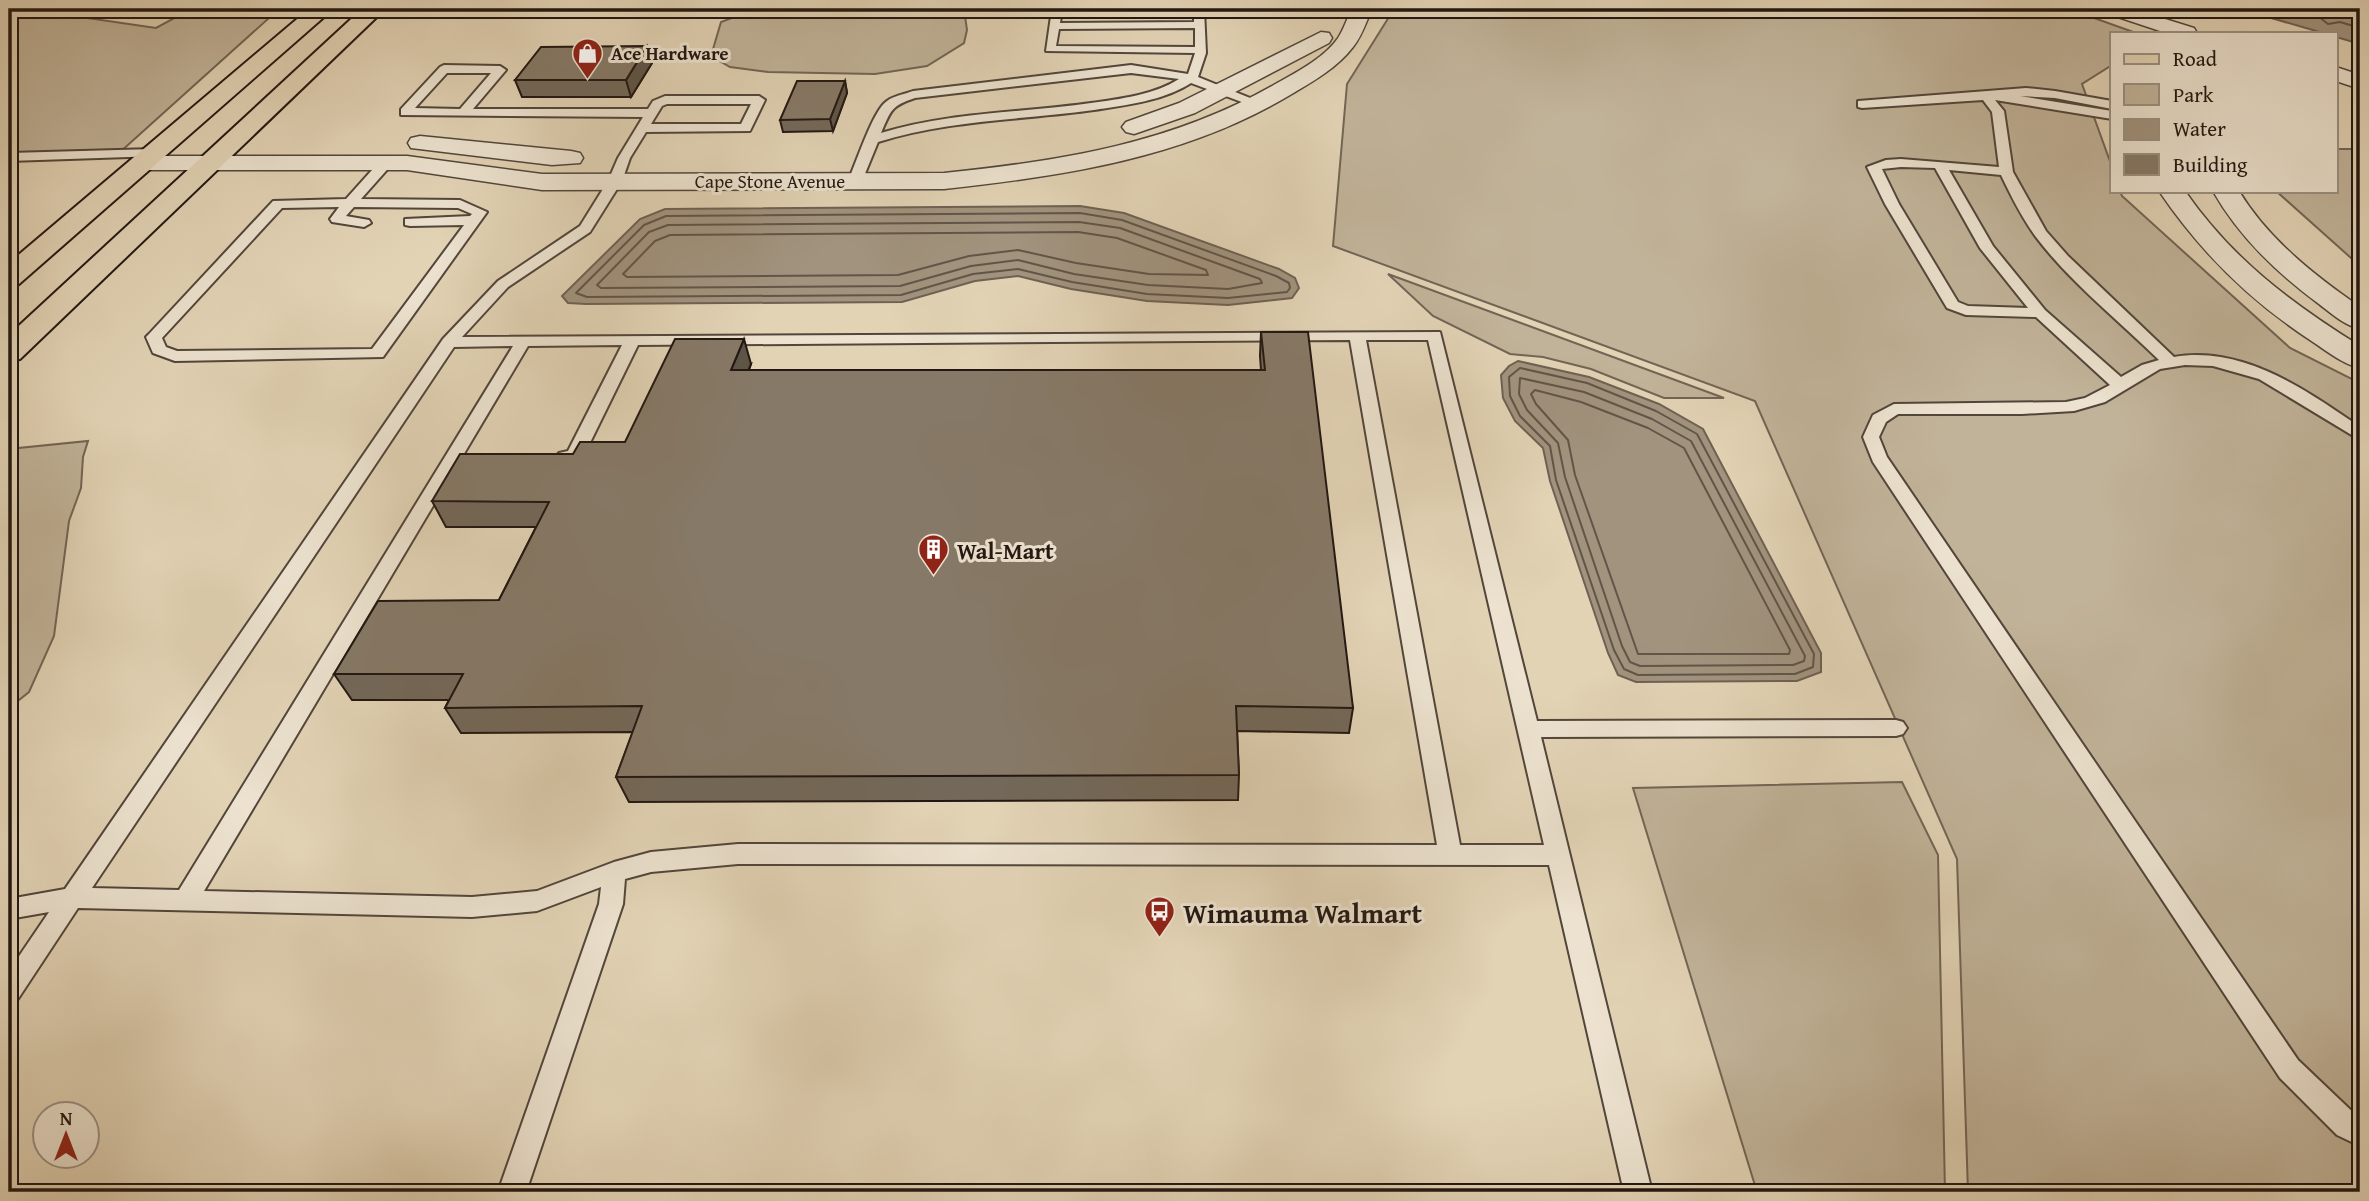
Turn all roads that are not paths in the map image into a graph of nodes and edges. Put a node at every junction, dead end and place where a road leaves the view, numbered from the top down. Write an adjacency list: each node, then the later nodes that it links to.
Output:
1 (18, 9): 10 (lane)
2 (72, 9): 3 (lane)
3 (176, 9)
4 (321, 9): 28 (main road)
5 (374, 9): 29 (main road)
6 (1057, 9): 13 (lane)
7 (1199, 9): 12 (lane)
8 (2113, 9): 14 (street)
9 (2135, 9): 15 (street)
10 (9, 11)
11 (1358, 16): 18 (street, Cape Stone Avenue); 20 (street, Cape Stone Avenue)
12 (1199, 25): 13 (lane); 16 (lane)
13 (1054, 26): 16 (lane)
14 (2183, 32)
15 (2205, 32)
16 (1199, 50): 17 (lane)
17 (1192, 78): 18 (lane); 27 (lane); 27 (lane)
18 (1223, 91): 20 (lane); 31 (street, Cape Stone Avenue)
19 (1992, 97): 21 (lane); 22 (lane); 25 (lane); 37 (lane)
20 (1259, 104): 39 (street, Cape Stone Avenue)
21 (1862, 104)
22 (2110, 105)
23 (464, 112): 23 (lane); 24 (lane)
24 (651, 113): 26 (lane); 26 (lane)
25 (2110, 116)
26 (642, 128): 32 (lane)
27 (860, 152): 34 (street, Cape Stone Avenue); 39 (lane)
28 (154, 153): 29 (street, Cape Stone Avenue); 30 (lane); 46 (main road)
29 (221, 153): 32 (street, Cape Stone Avenue); 35 (street, Cape Stone Avenue); 53 (main road)
30 (9, 157)
31 (952, 157)
32 (605, 158): 33 (street, Cape Stone Avenue); 38 (lane)
33 (652, 158)
34 (898, 158)
35 (386, 163): 38 (street, Cape Stone Avenue); 42 (lane)
36 (1941, 167): 37 (lane); 47 (lane); 47 (lane)
37 (2006, 172): 55 (lane)
38 (615, 181): 39 (street, Cape Stone Avenue); 51 (lane)
39 (855, 181)
40 (2173, 192): 54 (street)
41 (2227, 192): 48 (street)
42 (350, 204): 43 (lane); 43 (lane); 45 (lane)
43 (475, 220): 44 (lane)
44 (410, 222)
45 (364, 223)
46 (9, 278)
47 (2040, 313): 56 (lane)
48 (2360, 320)
49 (1357, 336): 50 (lane); 62 (lane); 63 (lane)
50 (632, 341): 52 (lane); 58 (lane)
51 (449, 342): 52 (lane); 66 (lane)
52 (523, 342): 60 (lane)
53 (9, 352)
54 (2360, 359)
55 (2170, 362): 56 (lane); 57 (lane)
56 (2120, 385): 70 (lane)
57 (2360, 435)
58 (547, 457)
59 (480, 458): 60 (lane)
60 (452, 459): 67 (lane)
61 (1896, 728): 62 (lane)
62 (1529, 729): 64 (lane)
63 (1450, 855): 64 (lane); 65 (lane)
64 (1560, 855): 72 (lane)
65 (614, 872): 67 (lane); 71 (lane)
66 (71, 898): 67 (lane); 68 (lane); 69 (lane)
67 (185, 901)
68 (9, 909)
69 (9, 991)
70 (2360, 1133)
71 (512, 1192)
72 (1638, 1192)

